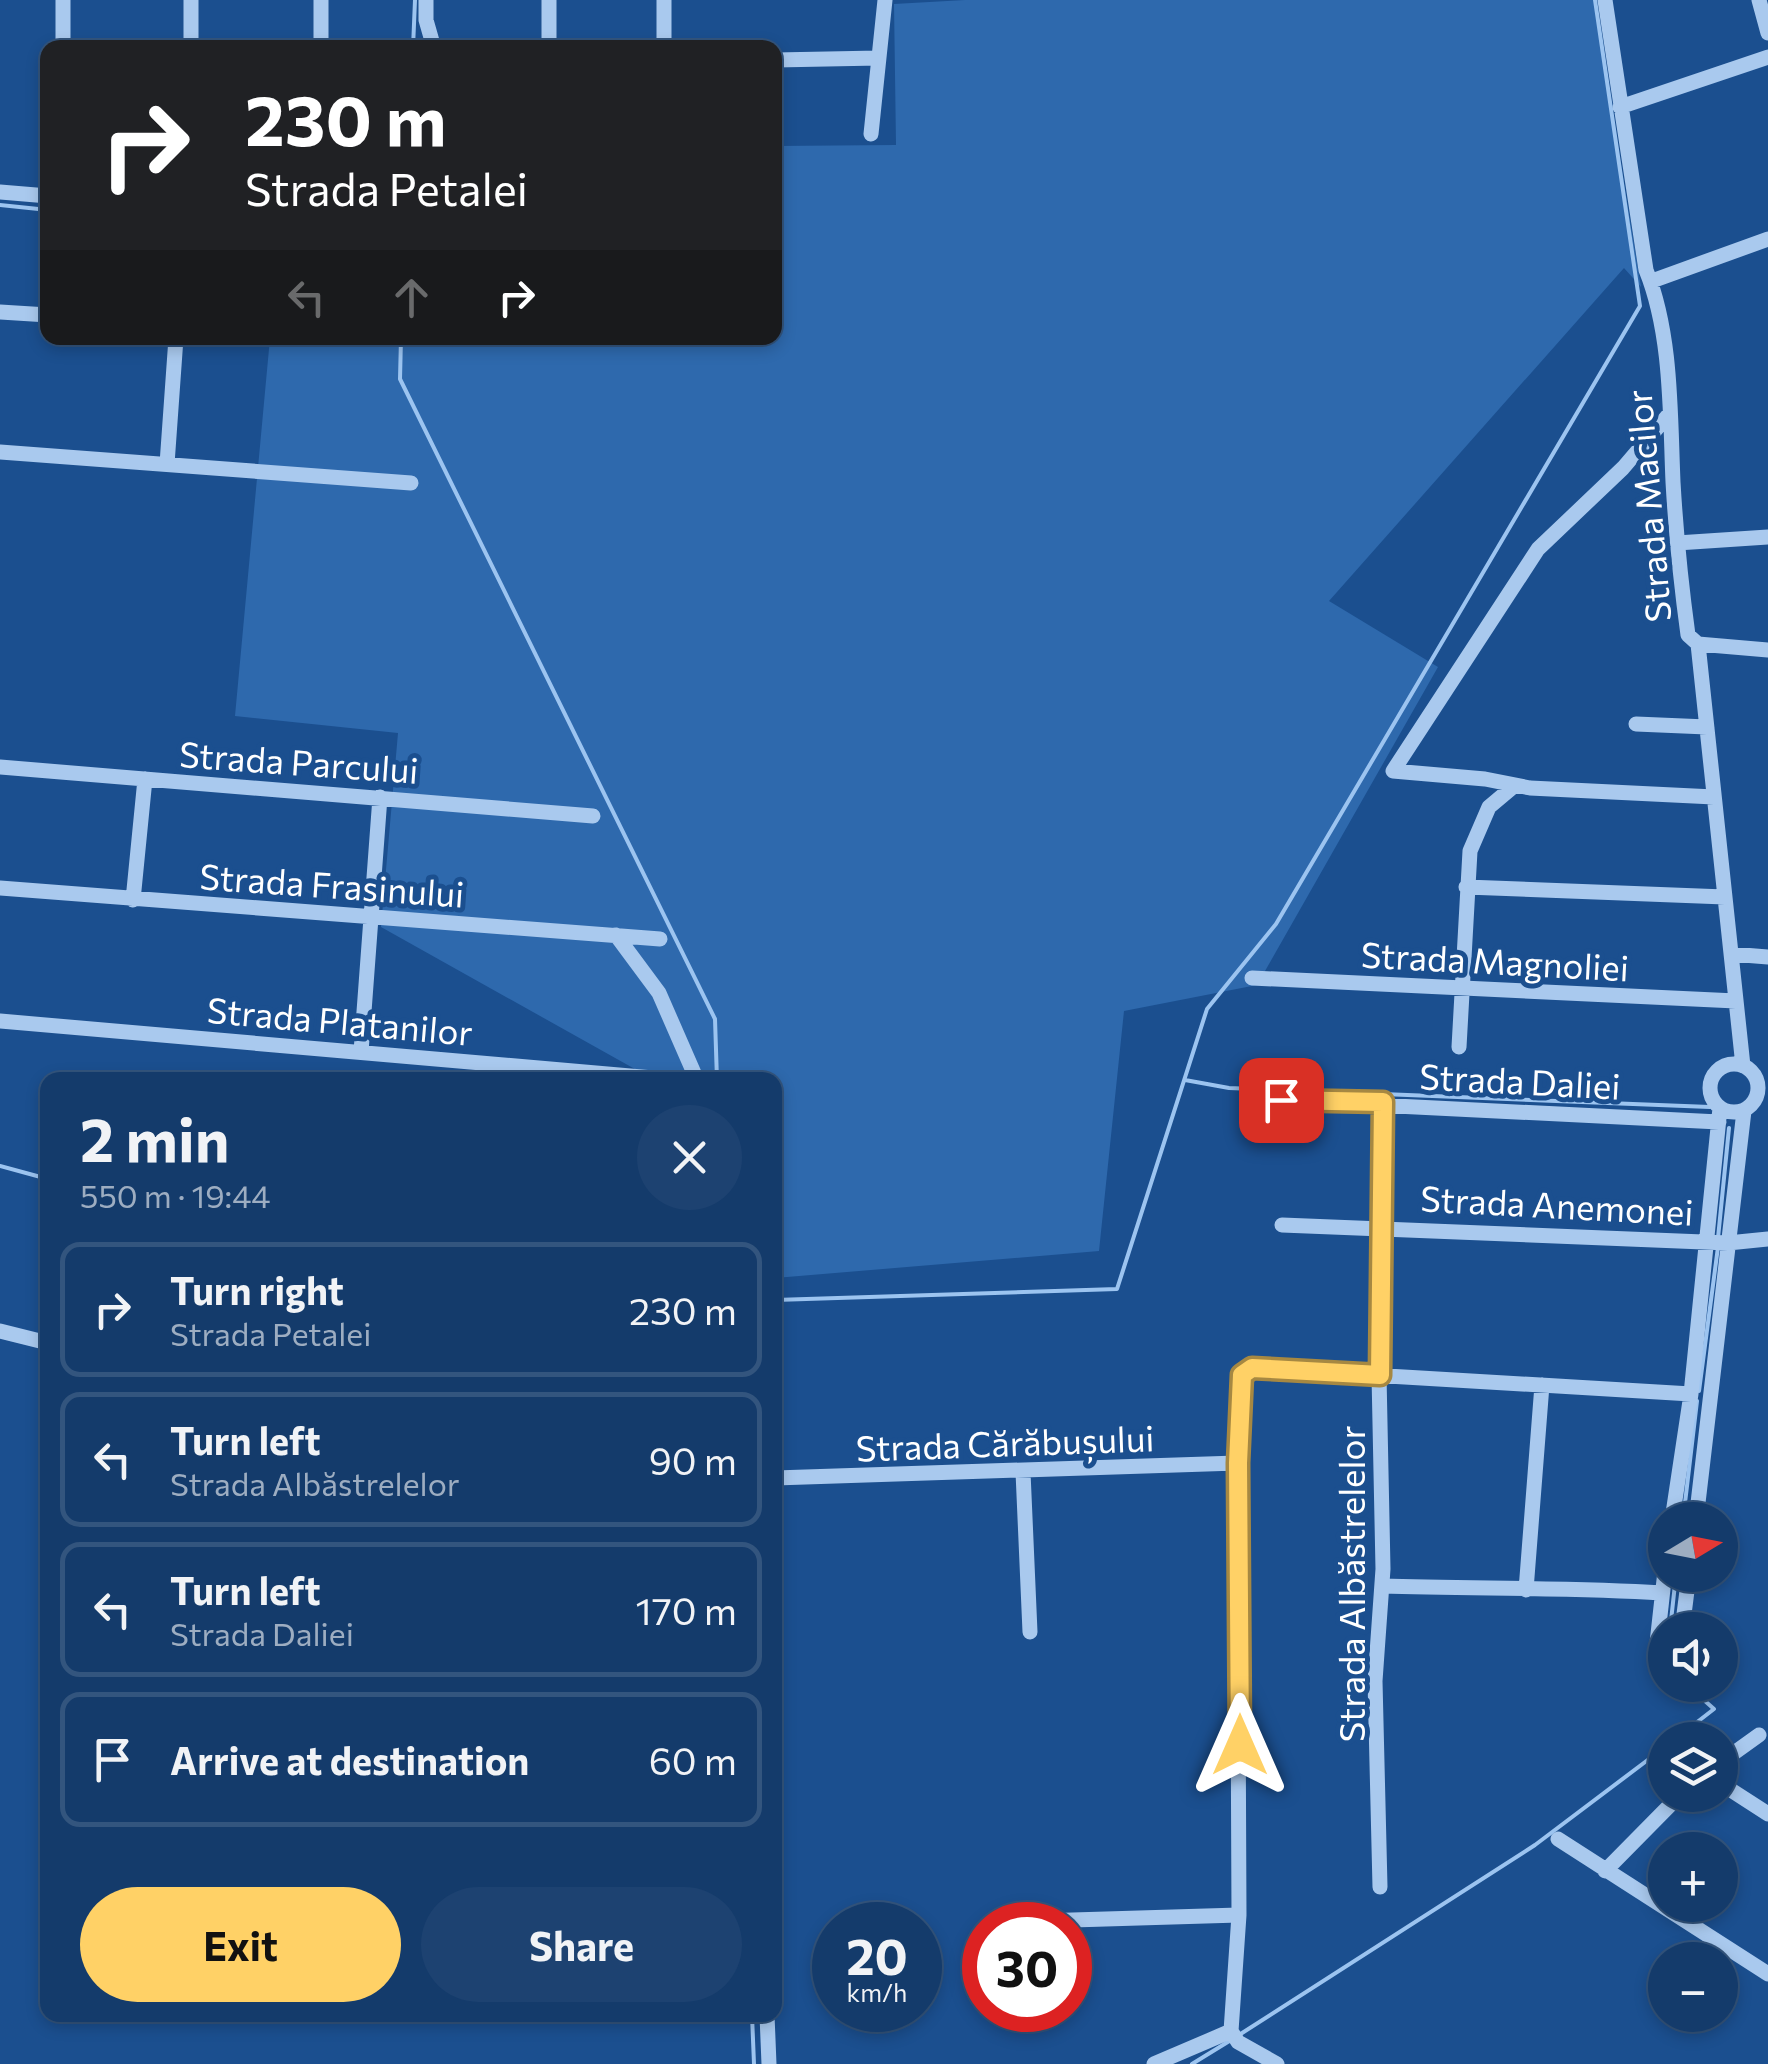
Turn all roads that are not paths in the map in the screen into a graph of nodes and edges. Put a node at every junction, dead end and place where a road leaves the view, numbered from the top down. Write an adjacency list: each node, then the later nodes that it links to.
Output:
1 (63, 0): 11 (street)
2 (192, 0): 12 (street)
3 (321, 0): 13 (street)
4 (426, 0): 14 (street)
5 (549, 0): 15 (street)
6 (664, 0): 16 (street)
7 (884, 0): 18 (street)
8 (1605, 0): 20 (street, Strada Macilor)
9 (1759, 0): 10 (street)
10 (1768, 33)
11 (62, 40)
12 (191, 40)
13 (321, 40)
14 (432, 40)
15 (549, 40)
16 (664, 40)
17 (1768, 57): 20 (street)
18 (879, 58): 19 (street); 21 (street)
19 (782, 60)
20 (1620, 108): 25 (street, Strada Macilor)
21 (871, 134)
22 (0, 192): 23 (street)
23 (40, 195)
24 (1768, 239): 25 (street)
25 (1652, 280): 29 (street, Strada Macilor)
26 (0, 312): 27 (street)
27 (40, 314)
28 (176, 345): 31 (street)
29 (1670, 413): 34 (street, Strada Macilor); 41 (street)
30 (0, 452): 31 (street)
31 (167, 464): 32 (street)
32 (412, 482)
33 (1768, 537): 34 (street)
34 (1676, 543): 35 (street, Strada Macilor)
35 (1698, 644): 36 (street); 38 (street, Strada Macilor)
36 (1768, 650)
37 (1636, 724): 38 (street)
38 (1707, 727): 43 (street, Strada Macilor)
39 (0, 767): 40 (street, Strada Parcului)
40 (145, 779): 42 (street, Strada Parcului); 48 (street)
41 (1514, 786): 43 (street); 45 (street)
42 (380, 797): 44 (street, Strada Parcului); 49 (street)
43 (1714, 797): 47 (street, Strada Macilor)
44 (593, 816)
45 (1466, 887): 47 (street); 55 (street)
46 (0, 888): 48 (street, Strada Frasinului)
47 (1725, 897): 52 (street, Strada Macilor)
48 (133, 900): 49 (street, Strada Frasinului)
49 (371, 917): 50 (street, Strada Frasinului); 59 (street)
50 (616, 935): 51 (street, Strada Frasinului); 61 (street)
51 (660, 938)
52 (1731, 954): 53 (street); 56 (street, Strada Macilor)
53 (1768, 957)
54 (1252, 978): 55 (street, Strada Magnoliei)
55 (1460, 989): 56 (street, Strada Magnoliei); 58 (street)
56 (1736, 1001): 62 (street, Strada Macilor)
57 (0, 1021): 59 (street, Strada Platanilor)
58 (1458, 1047)
59 (360, 1052): 60 (street, Strada Platanilor)
60 (586, 1072)
61 (694, 1072)
62 (1755, 1074): 65 (street); 66 (street)
63 (1257, 1098): 64 (street, Strada Daliei)
64 (1383, 1102): 66 (street, Strada Daliei); 68 (street, Strada Albăstrelelor)
65 (1744, 1110): 66 (street); 70 (street)
66 (1720, 1115): 70 (street)
67 (1282, 1225): 68 (street, Strada Anemonei)
68 (1380, 1226): 70 (street, Strada Anemonei); 73 (street, Strada Albăstrelelor)
69 (1768, 1238): 70 (street, Strada Anemonei)
70 (1718, 1242): 75 (street); 80 (street)
71 (0, 1331): 72 (street)
72 (40, 1341)
73 (1380, 1375): 74 (street); 76 (street); 81 (street, Strada Albăstrelelor)
74 (1542, 1385): 75 (street); 82 (street)
75 (1691, 1394): 79 (street)
76 (1238, 1463): 77 (street, Strada Cărăbușului); 94 (street)
77 (1022, 1472): 78 (street, Strada Cărăbușului); 85 (street)
78 (782, 1478)
79 (1675, 1502)
80 (1697, 1502)
81 (1382, 1586): 82 (street); 93 (street, Strada Albăstrelelor)
82 (1526, 1590): 83 (street)
83 (1662, 1593): 84 (street)
84 (1660, 1612)
85 (1030, 1632)
86 (1759, 1734): 87 (street)
87 (1738, 1749)
88 (1738, 1795): 90 (street)
89 (1663, 1812): 92 (street)
90 (1768, 1814)
91 (1558, 1839): 92 (street)
92 (1605, 1871): 96 (street)
93 (1380, 1887)
94 (1239, 1915): 95 (street); 98 (street)
95 (1092, 1920)
96 (1768, 1974)
97 (767, 2022): 99 (street)
98 (1231, 2031): 100 (street); 101 (street)
99 (769, 2064)
100 (1154, 2064)
101 (1277, 2064)

